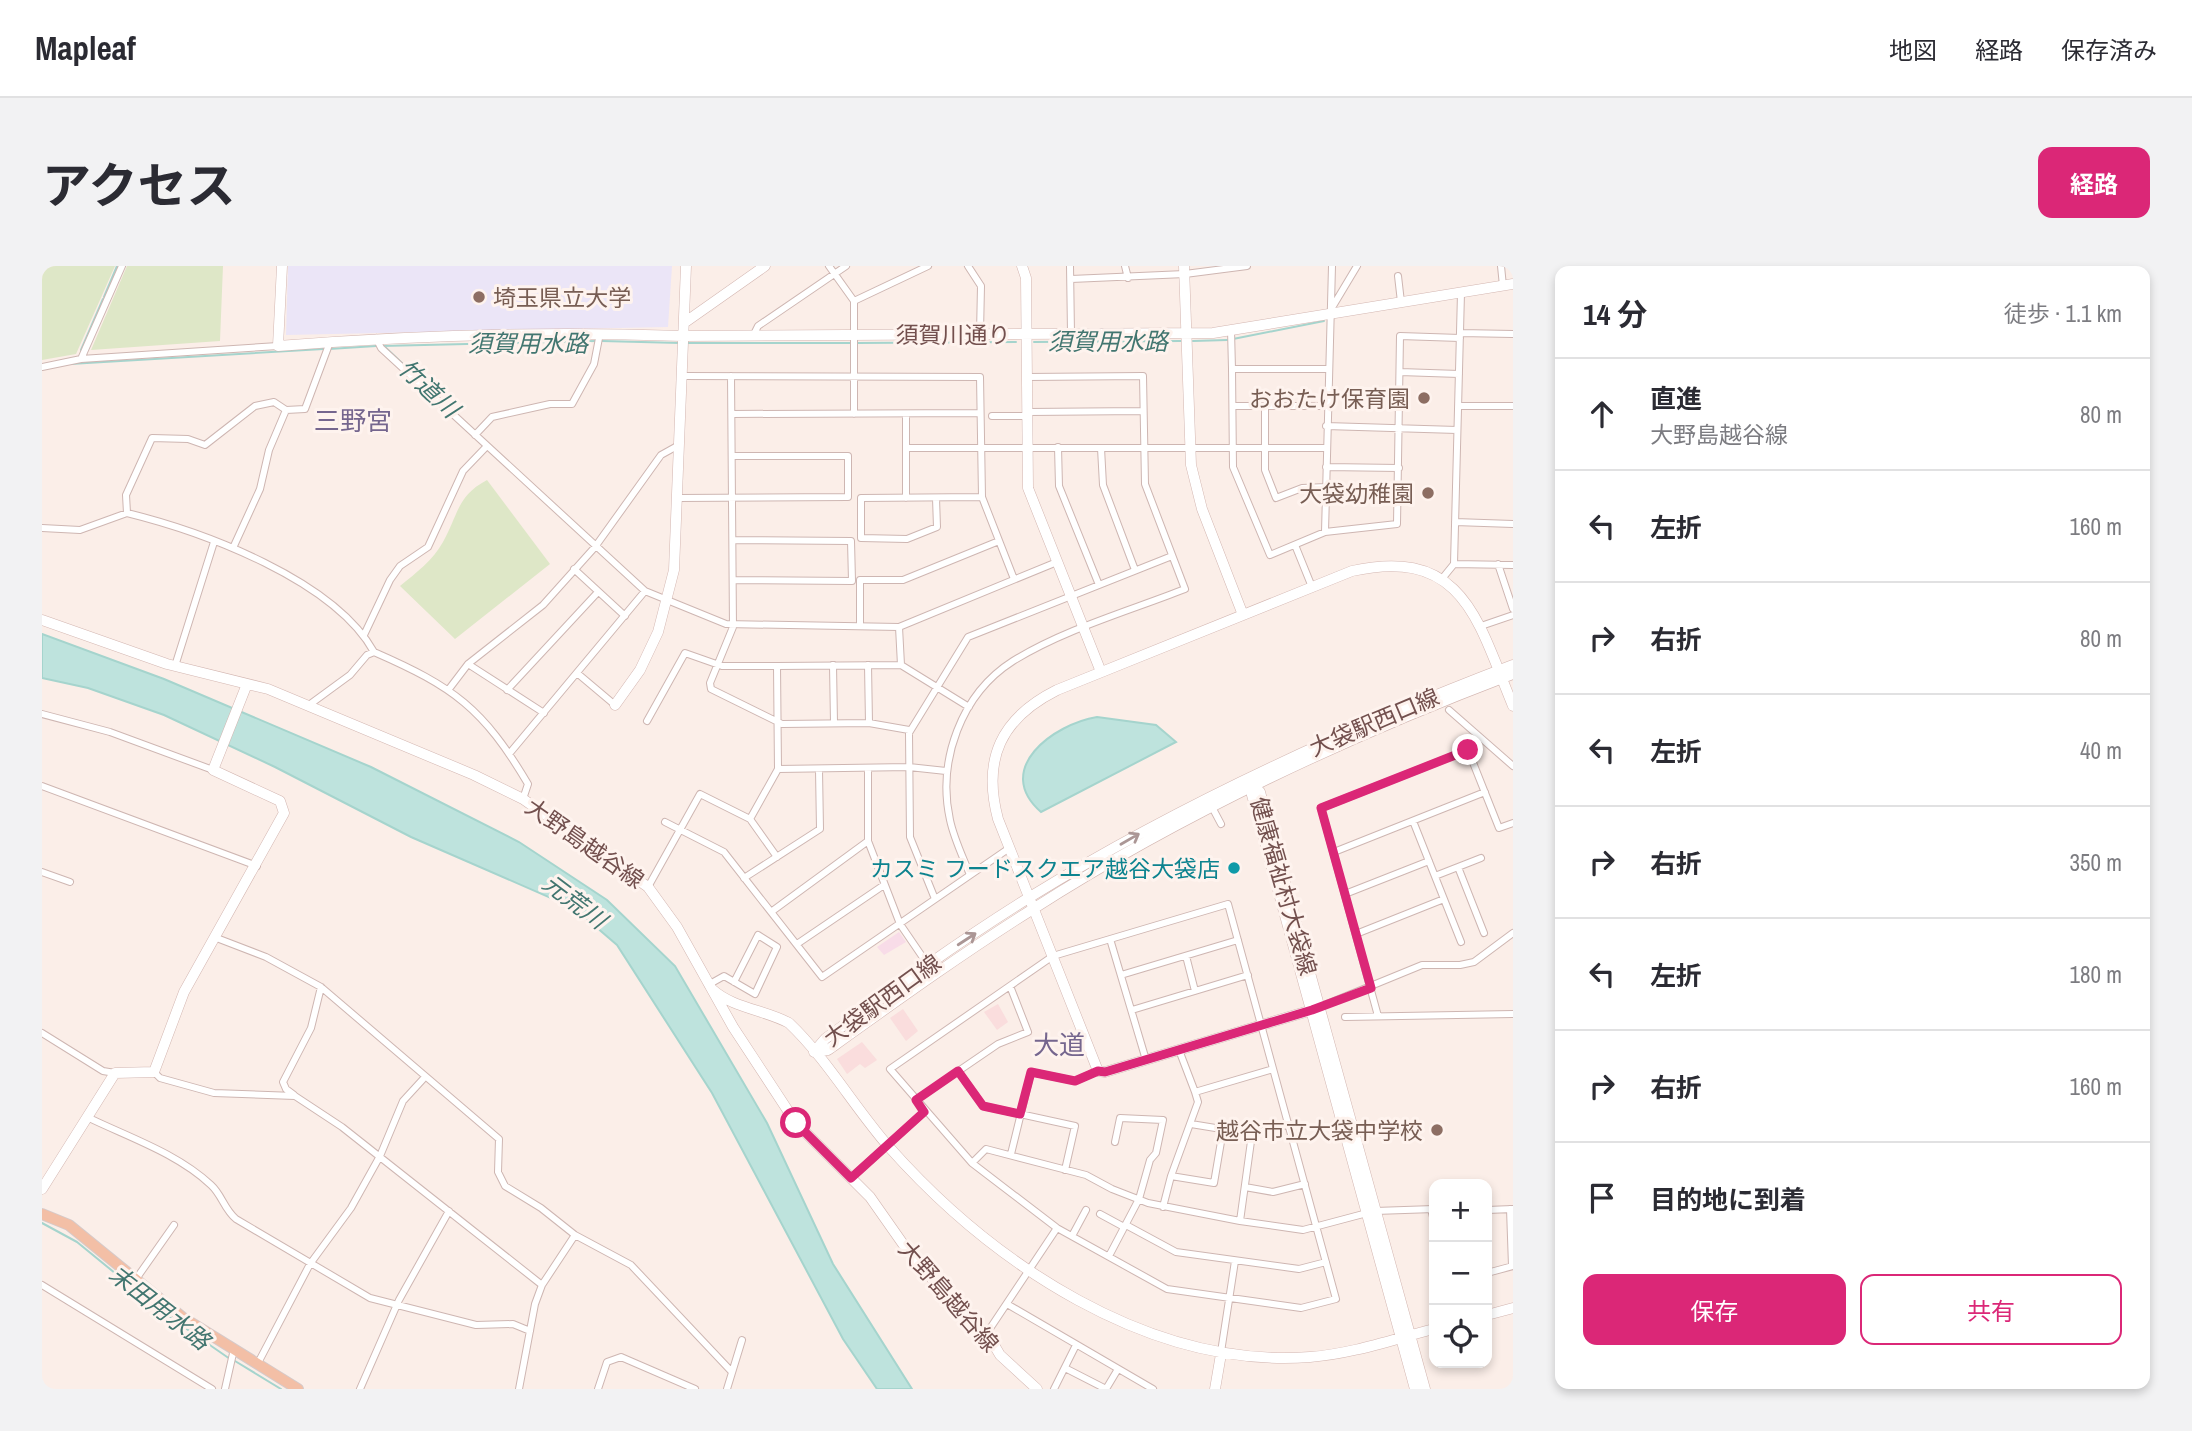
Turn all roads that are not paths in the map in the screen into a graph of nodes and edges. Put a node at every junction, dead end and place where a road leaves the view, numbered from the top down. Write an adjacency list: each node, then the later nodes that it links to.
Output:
1 (122, 266): 41 (street)
2 (282, 266): 40 (street)
3 (686, 266): 26 (street)
4 (765, 266): 26 (street)
5 (829, 266): 17 (street)
6 (846, 266): 17 (street)
7 (928, 266): 23 (street)
8 (968, 266): 29 (street)
9 (1022, 266): 30 (street)
10 (1070, 266): 20 (street)
11 (1125, 266): 19 (street)
12 (1247, 266): 16 (street)
13 (1332, 266): 25 (street)
14 (1357, 266): 25 (street)
15 (1502, 266): 21 (street)
16 (1185, 270): 19 (street); 32 (street)
17 (834, 273): 23 (street); 33 (street)
18 (1398, 276): 24 (street)
19 (1128, 278): 20 (street)
20 (1071, 279): 31 (street)
21 (1508, 285): 22 (street, 須賀川通り)
22 (1461, 293): 24 (street, 須賀川通り); 37 (street)
23 (854, 301): 34 (street)
24 (1401, 302): 25 (street, 須賀川通り)
25 (1331, 310): 27 (street, 須賀川通り); 44 (street)
26 (684, 323): 36 (street)
27 (1231, 330): 32 (street, 須賀川通り); 43 (street)
28 (600, 333): 36 (street, 須賀川通り); 38 (street, 須賀川通り); 67 (street)
29 (980, 333): 30 (street, 須賀川通り); 34 (street, 須賀川通り)
30 (1026, 333): 31 (street, 須賀川通り); 50 (street)
31 (1071, 333): 32 (street, 須賀川通り)
32 (1187, 333): 73 (street)
33 (754, 334): 34 (street, 須賀川通り); 36 (street, 須賀川通り)
34 (854, 334): 49 (street)
35 (1513, 334): 37 (street)
36 (683, 335): 47 (street)
37 (1460, 335): 45 (street); 46 (street)
38 (376, 338): 39 (street, 須賀川通り); 67 (street)
39 (330, 342): 40 (street, 須賀川通り); 56 (street)
40 (278, 346): 41 (street)
41 (81, 359): 42 (street)
42 (42, 367)
43 (1232, 369): 44 (street); 52 (street)
44 (1328, 369): 54 (street)
45 (1400, 372): 46 (street); 65 (street)
46 (1459, 374): 51 (street)
47 (682, 376): 48 (street); 68 (street)
48 (731, 376): 49 (street); 59 (street)
49 (854, 376): 58 (street); 60 (street)
50 (1027, 377): 57 (street); 62 (street)
51 (1458, 405): 55 (street); 66 (street)
52 (1233, 406): 53 (street); 74 (street)
53 (1265, 406): 54 (street); 75 (street)
54 (1327, 406): 64 (street)
55 (1513, 406)
56 (286, 410): 89 (street); 99 (street)
57 (1143, 411): 62 (street); 72 (street)
58 (980, 413): 61 (street); 77 (street)
59 (732, 414): 60 (street); 80 (street)
60 (854, 414): 61 (street)
61 (906, 414): 76 (street)
62 (1028, 414): 63 (street); 70 (street)
63 (992, 416)
64 (1326, 426): 65 (street); 79 (street)
65 (1400, 428): 66 (street); 82 (street)
66 (1457, 430): 90 (street)
67 (475, 435): 69 (street)
68 (679, 445): 84 (street); 98 (street)
69 (487, 446): 98 (street); 126 (street)
70 (1028, 447): 71 (street); 77 (street); 101 (street)
71 (1058, 447): 78 (street); 110 (street)
72 (1144, 447): 73 (street); 78 (street); 100 (street)
73 (1189, 447): 74 (street); 117 (street)
74 (1233, 447): 75 (street); 97 (street)
75 (1265, 447): 79 (street); 83 (street)
76 (906, 448): 77 (street); 86 (street)
77 (981, 448): 88 (street)
78 (1101, 448): 106 (street)
79 (1326, 448): 81 (street)
80 (732, 456): 85 (street); 85 (street)
81 (1326, 467): 82 (street); 83 (street)
82 (1399, 468): 93 (street)
83 (1326, 487): 93 (street)
84 (678, 498): 85 (street); 115 (street)
85 (732, 498): 94 (street)
86 (906, 498): 87 (street); 87 (street)
87 (936, 498): 88 (street)
88 (982, 498): 95 (street)
89 (127, 513): 92 (street); 96 (street)
90 (1455, 522): 91 (street); 102 (street)
91 (1513, 524)
92 (42, 528)
93 (1325, 533): 97 (street)
94 (733, 540): 108 (street); 108 (street)
95 (999, 541): 107 (street); 122 (street)
96 (214, 542): 99 (street); 134 (street)
97 (1295, 545): 111 (street)
98 (596, 547): 105 (street); 112 (street)
99 (233, 548): 126 (street)
100 (1172, 556): 106 (street); 125 (street)
101 (1057, 562): 107 (street); 114 (street)
102 (1454, 564): 103 (street); 109 (street)
103 (1498, 564): 104 (street); 116 (street)
104 (1513, 565)
105 (574, 569): 113 (street); 128 (street)
106 (1135, 570): 110 (street)
107 (1014, 579): 124 (street)
108 (733, 580): 121 (street)
109 (1441, 580): 111 (street); 123 (street)
110 (1098, 585): 114 (street)
111 (1312, 587): 117 (street)
112 (645, 591): 115 (street); 119 (street)
113 (598, 592): 119 (street); 143 (street)
114 (1071, 596): 125 (street); 141 (street)
115 (668, 601): 121 (street); 145 (street)
116 (1513, 609)
117 (1243, 615): 136 (street)
118 (1513, 615): 123 (street)
119 (625, 616): 137 (street)
120 (42, 620): 134 (street, 大野島越谷線)
121 (733, 626): 122 (street); 129 (street)
122 (860, 626): 124 (street)
123 (1480, 626): 139 (street)
124 (899, 627): 132 (street)
125 (1084, 629): 136 (street); 147 (street)
126 (364, 635): 127 (street)
127 (374, 652): 142 (street); 144 (street)
128 (468, 664): 142 (street); 143 (street)
129 (718, 665): 135 (street); 151 (street); 154 (street)
130 (833, 665): 131 (street); 135 (street); 152 (street)
131 (869, 665): 132 (street); 153 (street)
132 (901, 665): 141 (street)
133 (1513, 665): 139 (street, 大袋駅西口線)
134 (175, 666): 140 (street, 大野島越谷線)
135 (777, 666): 154 (street)
136 (1101, 672): 176 (street)
137 (577, 673): 145 (street); 149 (street)
138 (1513, 674): 139 (street, 大袋駅西口線)
139 (1500, 675): 146 (street); 164 (street, 大袋駅西口線)
140 (247, 684): 144 (street, 大野島越谷線); 161 (street)
141 (936, 685): 147 (street); 155 (street)
142 (449, 689): 156 (street)
143 (507, 690): 149 (street)
144 (309, 705): 167 (street, 大野島越谷線)
145 (615, 705)
146 (1513, 706)
147 (969, 707): 163 (street)
148 (1449, 710): 157 (street)
149 (544, 713): 156 (street)
150 (42, 714): 161 (street)
151 (647, 721)
152 (834, 723): 153 (street); 154 (street)
153 (869, 723): 155 (street)
154 (778, 724): 160 (street)
155 (909, 730): 158 (street)
156 (509, 754): 167 (street)
157 (1513, 766)
158 (909, 767): 159 (street); 163 (street); 191 (street)
159 (868, 768): 162 (street); 175 (street)
160 (778, 769): 162 (street); 169 (street)
161 (213, 770): 181 (street)
162 (819, 770): 178 (street)
163 (946, 771): 184 (street)
164 (1252, 781): 168 (street, 大袋駅西口線); 193 (street, 大袋駅西口線, one-way to 164); 215 (street, 健康福祉村大袋線)
165 (42, 786): 181 (street)
166 (1485, 792): 170 (street); 172 (street); 177 (street)
167 (523, 799): 189 (street, 大野島越谷線)
168 (1212, 807): 173 (street); 193 (street, 大袋駅西口線)
169 (750, 819): 174 (street); 178 (street)
170 (1413, 821): 177 (street); 180 (street)
171 (665, 822): 174 (street)
172 (1513, 823)
173 (1221, 824)
174 (679, 830): 186 (street); 189 (street)
175 (868, 841): 188 (street); 194 (street)
176 (1008, 849): 184 (street); 193 (street)
177 (1334, 852): 190 (street)
178 (777, 857): 186 (street)
179 (1481, 858): 182 (street)
180 (1429, 861): 185 (street); 190 (street)
181 (257, 866): 199 (street)
182 (1458, 867): 185 (street); 196 (street)
183 (42, 872): 187 (street)
184 (970, 875): 191 (street)
185 (1435, 876): 192 (street)
186 (744, 878): 194 (street)
187 (70, 882)
188 (884, 885): 195 (street); 203 (street)
189 (648, 887): 210 (street, 大野島越谷線)
190 (1345, 894): 198 (street)
191 (935, 899): 195 (street)
192 (1444, 899): 198 (street); 202 (street)
193 (1031, 903): 204 (street); 206 (street, 大袋駅西口線, one-way to 193); 223 (street, 大袋駅西口線)
194 (771, 912): 203 (street)
195 (900, 924): 203 (street); 206 (street)
196 (1484, 933)
197 (1513, 933): 213 (street)
198 (1356, 934): 213 (street)
199 (214, 937): 212 (street); 228 (street)
200 (1110, 939): 201 (street); 204 (street); 207 (street)
201 (1238, 940): 205 (street); 208 (street)
202 (1461, 942)
203 (797, 944)
204 (1053, 956): 211 (street); 227 (street)
205 (1185, 956): 207 (street); 214 (street)
206 (928, 965): 223 (street, 大袋駅西口線)
207 (1121, 975): 216 (street)
208 (1248, 975): 214 (street); 220 (street)
209 (734, 982): 209 (street); 210 (street)
210 (708, 985): 223 (street); 248 (street, 大野島越谷線)
211 (1010, 986): 226 (street); 233 (street)
212 (321, 987): 230 (street); 232 (street)
213 (1371, 988): 215 (street); 218 (street)
214 (1195, 991): 216 (street)
215 (1315, 1008): 220 (street); 259 (street, 健康福祉村大袋線)
216 (1132, 1010): 224 (street)
217 (1513, 1014): 218 (street)
218 (1378, 1016): 219 (street)
219 (1345, 1017)
220 (1262, 1026): 222 (street); 225 (street)
221 (42, 1032): 229 (street)
222 (1179, 1050): 224 (street); 231 (street)
223 (814, 1052): 242 (street)
224 (1146, 1060): 227 (street)
225 (1273, 1069): 231 (street); 238 (street)
226 (958, 1071): 233 (street); 235 (street)
227 (1098, 1071): 235 (street)
228 (154, 1072): 229 (street); 232 (street)
229 (115, 1073): 236 (street)
230 (425, 1077): 244 (street); 267 (street)
231 (1195, 1092): 237 (street)
232 (295, 1096): 244 (street)
233 (916, 1100): 234 (street)
234 (924, 1112): 242 (street); 245 (street)
235 (1020, 1114): 243 (street); 246 (street)
236 (87, 1117): 251 (street); 272 (street)
237 (1191, 1124): 239 (street); 247 (street)
238 (1289, 1125): 240 (street); 249 (street)
239 (1223, 1129): 240 (street); 247 (street)
240 (1252, 1134): 250 (street)
241 (1115, 1142): 252 (street)
242 (888, 1146): 248 (street); 274 (street)
243 (1012, 1154): 245 (street); 246 (street)
244 (380, 1156): 258 (street); 272 (street)
245 (972, 1163): 266 (street)
246 (1065, 1170): 252 (street)
247 (1171, 1176): 253 (street)
248 (851, 1178): 286 (street, 大野島越谷線)
249 (1305, 1184): 250 (street); 265 (street)
250 (1245, 1187): 262 (street)
251 (42, 1189)
252 (1139, 1199): 253 (street); 264 (street)
253 (1163, 1207): 262 (street)
254 (1429, 1209): 259 (street)
255 (1511, 1209): 257 (street); 273 (street)
256 (1086, 1210): 268 (street)
257 (1492, 1210)
258 (449, 1211): 278 (street); 280 (street)
259 (1371, 1212): 265 (street); 287 (street, 健康福祉村大袋線)
260 (42, 1214): 276 (main road)
261 (1100, 1214): 264 (street)
262 (1240, 1221): 265 (street)
263 (174, 1225): 276 (street)
264 (1125, 1226): 269 (street); 270 (street)
265 (1317, 1226): 271 (street)
266 (1057, 1228): 268 (street); 274 (street)
267 (575, 1235): 278 (street); 295 (street)
268 (1072, 1236): 269 (street)
269 (1109, 1256): 279 (street)
270 (1235, 1261): 271 (street); 279 (street)
271 (1326, 1262): 279 (street)
272 (310, 1264): 280 (street); 292 (street)
273 (1513, 1266): 275 (street)
274 (1030, 1270): 281 (street); 290 (street)
275 (1492, 1272)
276 (135, 1281): 291 (main road)
277 (42, 1285): 296 (street)
278 (542, 1285): 285 (street)
279 (1229, 1298): 290 (street)
280 (398, 1303): 285 (street); 299 (street)
281 (1007, 1304): 286 (street); 289 (street)
282 (1513, 1308): 283 (street)
283 (1492, 1314)
284 (1429, 1330): 287 (street)
285 (530, 1331): 300 (street)
286 (987, 1333): 304 (street, 大野島越谷線)
287 (1406, 1336): 290 (street); 309 (street); 310 (street)
288 (742, 1340): 295 (street)
289 (1076, 1345): 293 (street); 294 (street)
290 (1221, 1354): 308 (street)
291 (232, 1356): 292 (main road); 297 (street)
292 (258, 1363): 298 (main road)
293 (1065, 1368): 305 (street); 306 (street)
294 (1118, 1368): 306 (street); 307 (street)
295 (732, 1371): 303 (street)
296 (212, 1389)
297 (225, 1389)
298 (298, 1389)
299 (360, 1389)
300 (519, 1389)
301 (598, 1389): 302 (street)
302 (695, 1389)
303 (727, 1389)
304 (1037, 1389)
305 (1054, 1389)
306 (1106, 1389)
307 (1153, 1389)
308 (1215, 1389)
309 (1415, 1389)
310 (1425, 1389)

